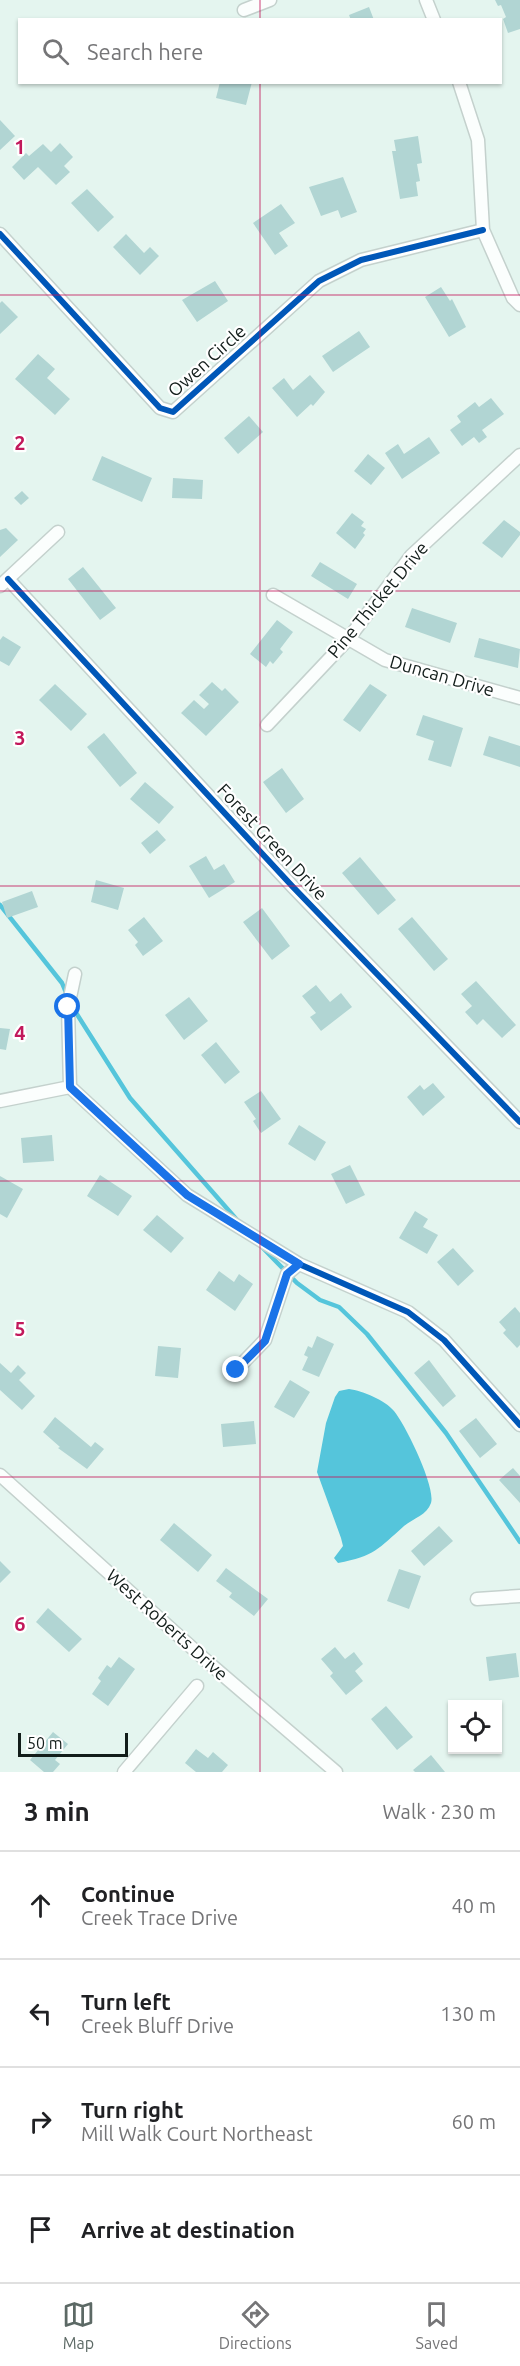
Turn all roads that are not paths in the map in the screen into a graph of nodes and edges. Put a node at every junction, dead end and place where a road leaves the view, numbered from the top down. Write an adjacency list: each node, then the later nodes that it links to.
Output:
1 (270, 0): 3 (street)
2 (426, 0): 4 (street)
3 (244, 10)
4 (433, 18)
5 (460, 84): 6 (street)
6 (483, 230): 7 (street, Owen Circle); 8 (street)
7 (0, 234)
8 (520, 305)
9 (520, 455): 13 (street, Pine Thicket Drive)
10 (57, 532): 11 (street)
11 (4, 582): 19 (street, Forest Green Drive)
12 (273, 595): 13 (street, Duncan Drive)
13 (349, 638): 14 (street, Duncan Drive); 15 (street, Pine Thicket Drive)
14 (520, 698)
15 (267, 725)
16 (75, 974): 17 (street)
17 (70, 1087): 18 (street); 20 (street)
18 (0, 1101)
19 (520, 1122)
20 (299, 1264): 21 (street); 22 (street)
21 (236, 1370)
22 (520, 1425)
23 (0, 1475): 28 (street, West Roberts Drive)
24 (520, 1596): 25 (street)
25 (477, 1599)
26 (198, 1686): 27 (street)
27 (124, 1772)
28 (336, 1772)

